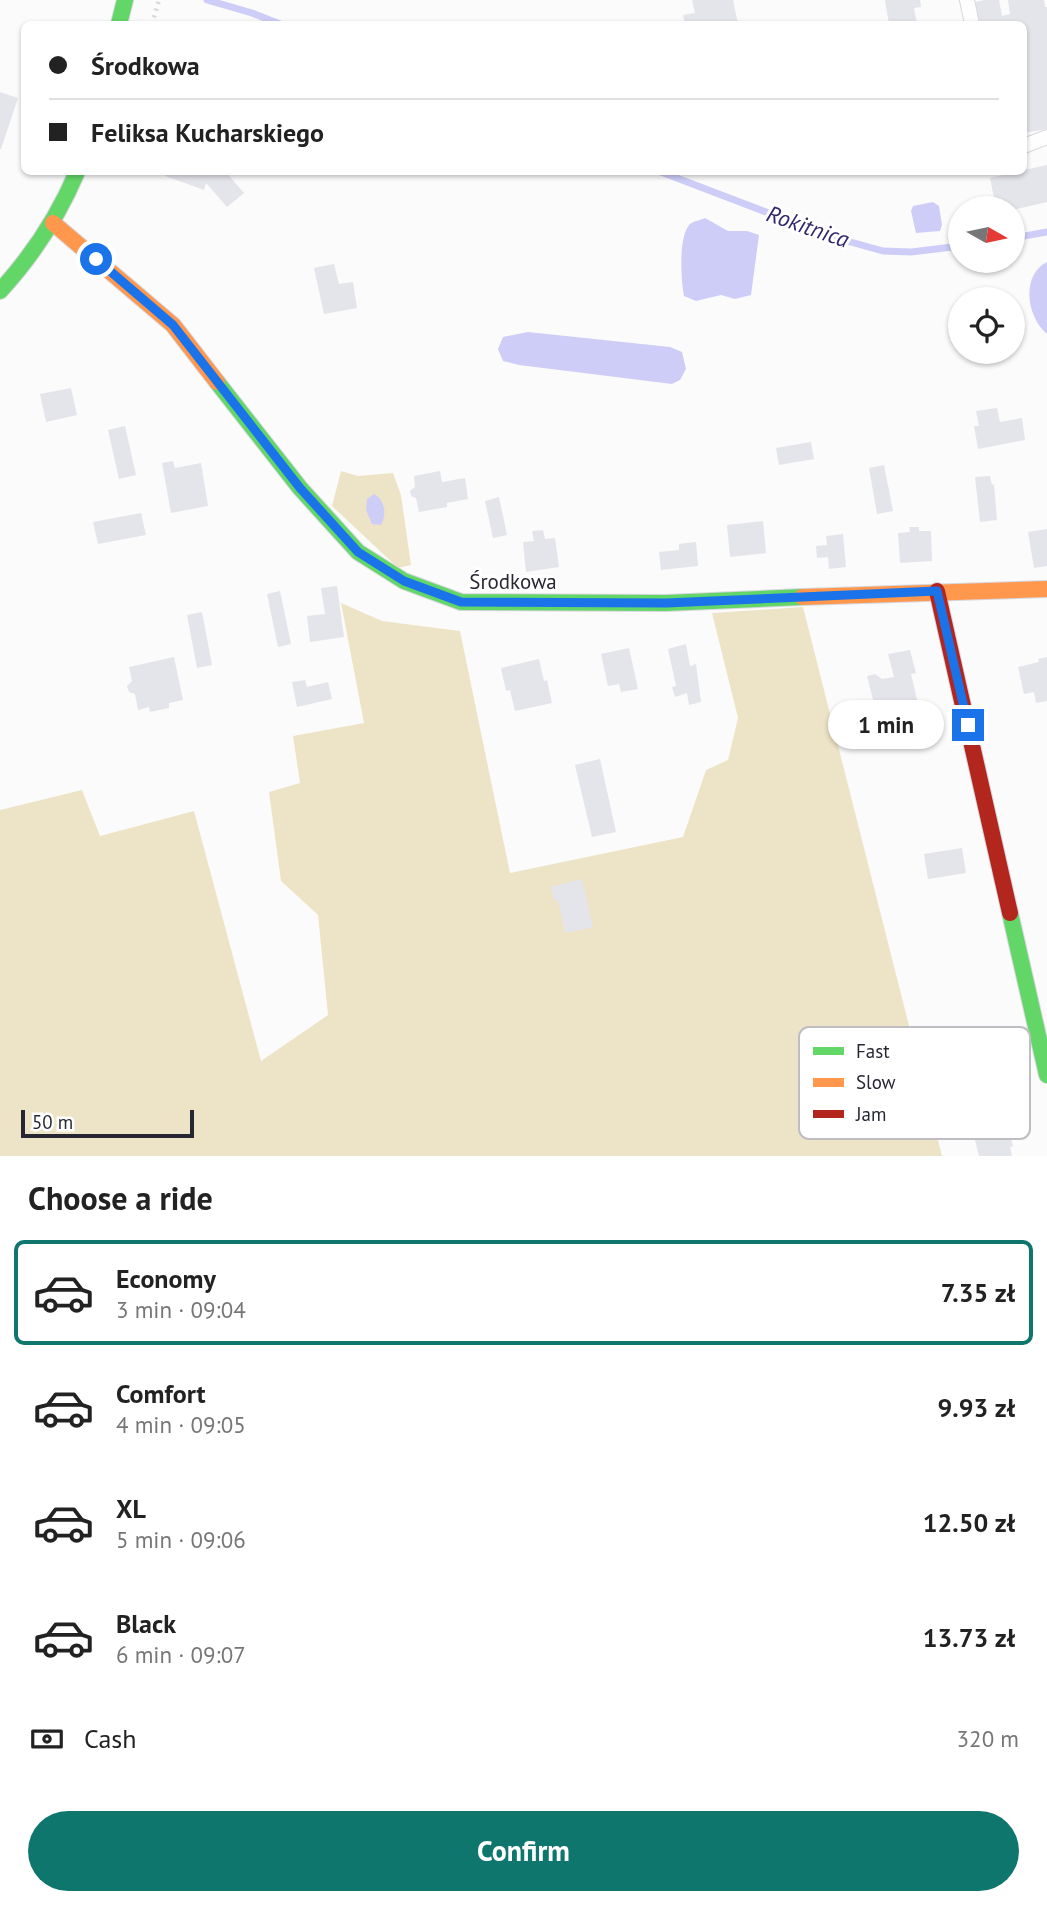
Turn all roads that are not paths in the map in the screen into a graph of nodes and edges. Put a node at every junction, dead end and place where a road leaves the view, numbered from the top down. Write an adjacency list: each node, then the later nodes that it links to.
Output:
1 (125, 0): 3 (street)
2 (967, 0): 4 (lane)
3 (120, 21)
4 (971, 21)
5 (1047, 137): 6 (lane)
6 (1027, 145)
7 (76, 175): 8 (street)
8 (53, 223): 9 (street); 11 (street, Środkowa)
9 (0, 291)
10 (1047, 589): 11 (street, Środkowa)
11 (937, 591): 12 (street)
12 (1047, 1075)

